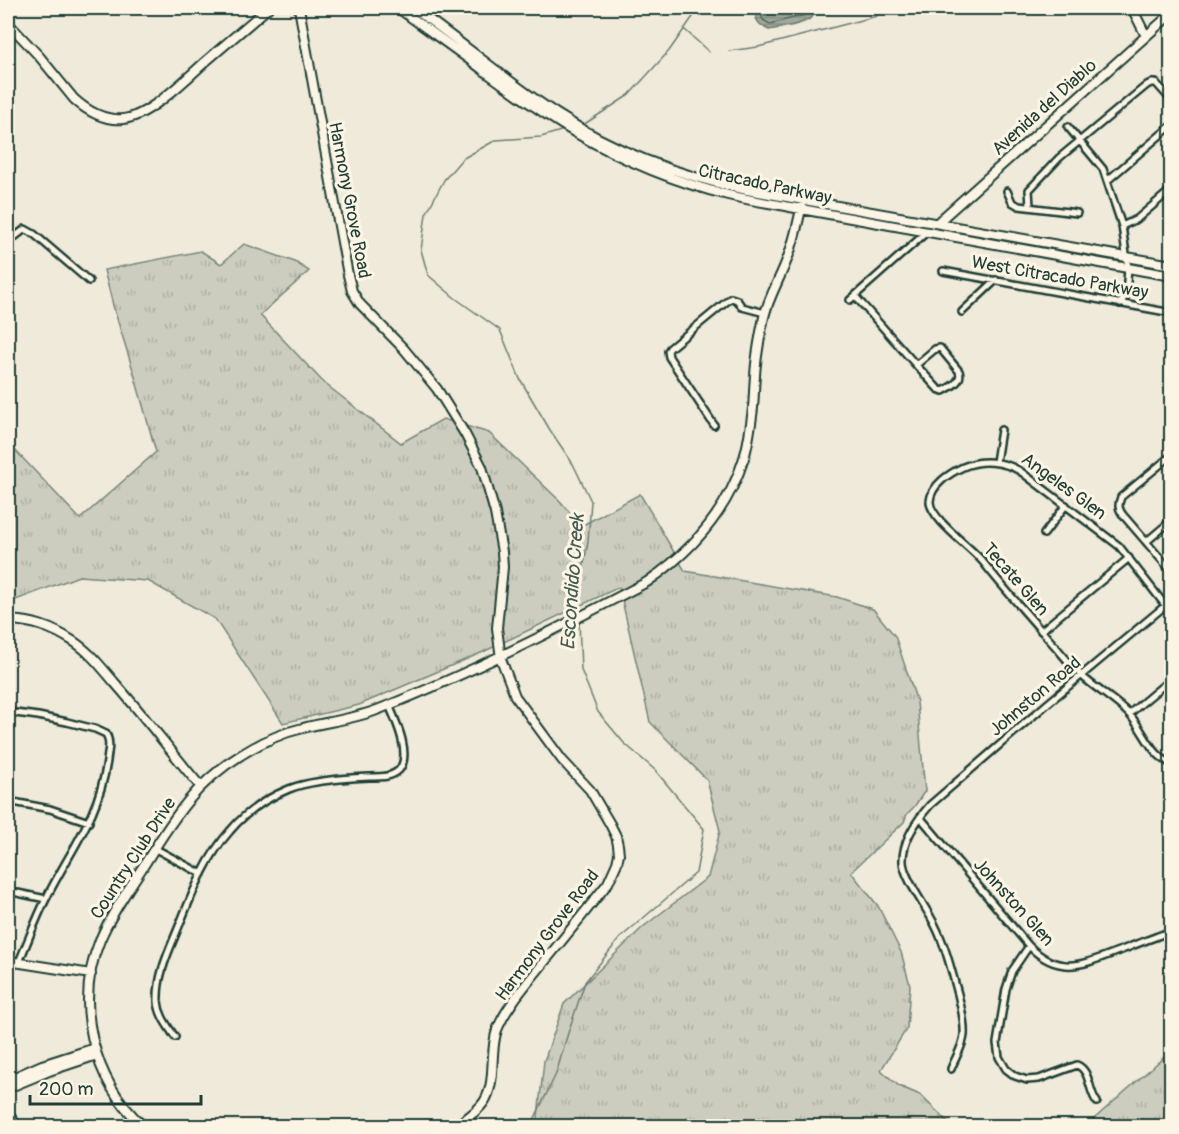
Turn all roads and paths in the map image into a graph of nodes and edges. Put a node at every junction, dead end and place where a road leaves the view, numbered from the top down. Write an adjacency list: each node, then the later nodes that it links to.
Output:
1 (268, 8): 7 (main road)
2 (299, 8): 56 (main road, Harmony Grove Road)
3 (398, 8): 10 (main road, Citracado Parkway)
4 (413, 8): 10 (main road, Citracado Parkway)
5 (1132, 8): 8 (main road)
6 (1172, 14): 8 (main road, Avenida del Diablo)
7 (8, 22)
8 (1146, 36): 22 (main road, Avenida del Diablo)
9 (1172, 101): 13 (street)
10 (554, 116): 14 (main road, Citracado Parkway)
11 (1172, 125): 15 (street)
12 (1068, 127): 13 (street)
13 (1080, 140): 15 (street); 19 (street)
14 (625, 154): 18 (main road, Citracado Parkway); 20 (main road, Citracado Parkway)
15 (1108, 180): 23 (street)
16 (1172, 189): 23 (street)
17 (1006, 191): 19 (street)
18 (803, 199): 20 (main road, Country Club Drive); 22 (main road, Citracado Parkway)
19 (1030, 206): 21 (street)
20 (801, 209): 25 (main road, Citracado Parkway); 38 (main road, Country Club Drive)
21 (1077, 213)
22 (937, 223): 24 (main road, Citracado Parkway)
23 (1122, 226): 27 (street)
24 (959, 227): 25 (main road); 27 (main road, Citracado Parkway)
25 (928, 231): 29 (main road, Citracado Parkway); 34 (street)
26 (8, 242): 33 (street)
27 (1127, 257): 28 (main road, Citracado Parkway); 29 (street)
28 (1172, 265)
29 (1128, 268): 31 (main road, Citracado Parkway); 36 (street)
30 (943, 271): 32 (street, West Citracado Parkway)
31 (1172, 276)
32 (996, 280): 36 (street, West Citracado Parkway); 37 (street)
33 (89, 281)
34 (855, 296): 35 (street); 40 (street)
35 (850, 300)
36 (1120, 304): 39 (street, West Citracado Parkway)
37 (962, 312)
38 (765, 313): 41 (street); 56 (main road, Country Club Drive)
39 (1172, 313)
40 (916, 365): 40 (street)
41 (714, 425)
42 (1001, 430): 44 (street)
43 (1172, 455): 49 (street)
44 (996, 462): 45 (street, Angeles Glen); 46 (street, Angeles Glen)
45 (930, 502): 55 (street, Tecate Glen)
46 (1066, 504): 48 (street); 50 (street, Angeles Glen)
47 (1172, 520): 49 (street)
48 (1044, 534)
49 (1146, 542): 51 (street)
50 (1129, 558): 53 (street, Angeles Glen); 55 (street)
51 (1172, 572)
52 (1172, 600): 53 (street, Johnston Road)
53 (1165, 605): 57 (street, Johnston Road)
54 (8, 620): 63 (main road)
55 (1041, 631): 57 (street, Tecate Glen)
56 (500, 656): 59 (main road, Country Club Drive); 83 (main road, Harmony Grove Road)
57 (1081, 675): 61 (street, Tecate Glen); 65 (street, Johnston Road)
58 (1172, 678): 61 (street)
59 (389, 705): 63 (main road, Country Club Drive); 68 (street)
60 (8, 712): 66 (street)
61 (1129, 714): 62 (street, Tecate Glen)
62 (1172, 764)
63 (201, 787): 67 (main road, Country Club Drive)
64 (8, 801): 66 (street)
65 (920, 817): 72 (street, Johnston Glen); 78 (street, Johnston Road)
66 (89, 822): 70 (street)
67 (154, 848): 68 (street); 75 (main road, Country Club Drive)
68 (202, 874): 76 (street)
69 (8, 891): 70 (street)
70 (46, 899): 74 (street)
71 (1172, 931): 72 (street, Johnston Glen)
72 (1029, 946): 81 (street)
73 (8, 961): 74 (main road)
74 (19, 962): 75 (main road)
75 (91, 974): 77 (main road, Country Club Drive)
76 (175, 1037)
77 (96, 1052): 79 (main road); 80 (main road); 82 (main road, Country Club Drive)
78 (951, 1070)
79 (8, 1080)
80 (8, 1088)
81 (1097, 1102)
82 (143, 1126)
83 (456, 1126)

